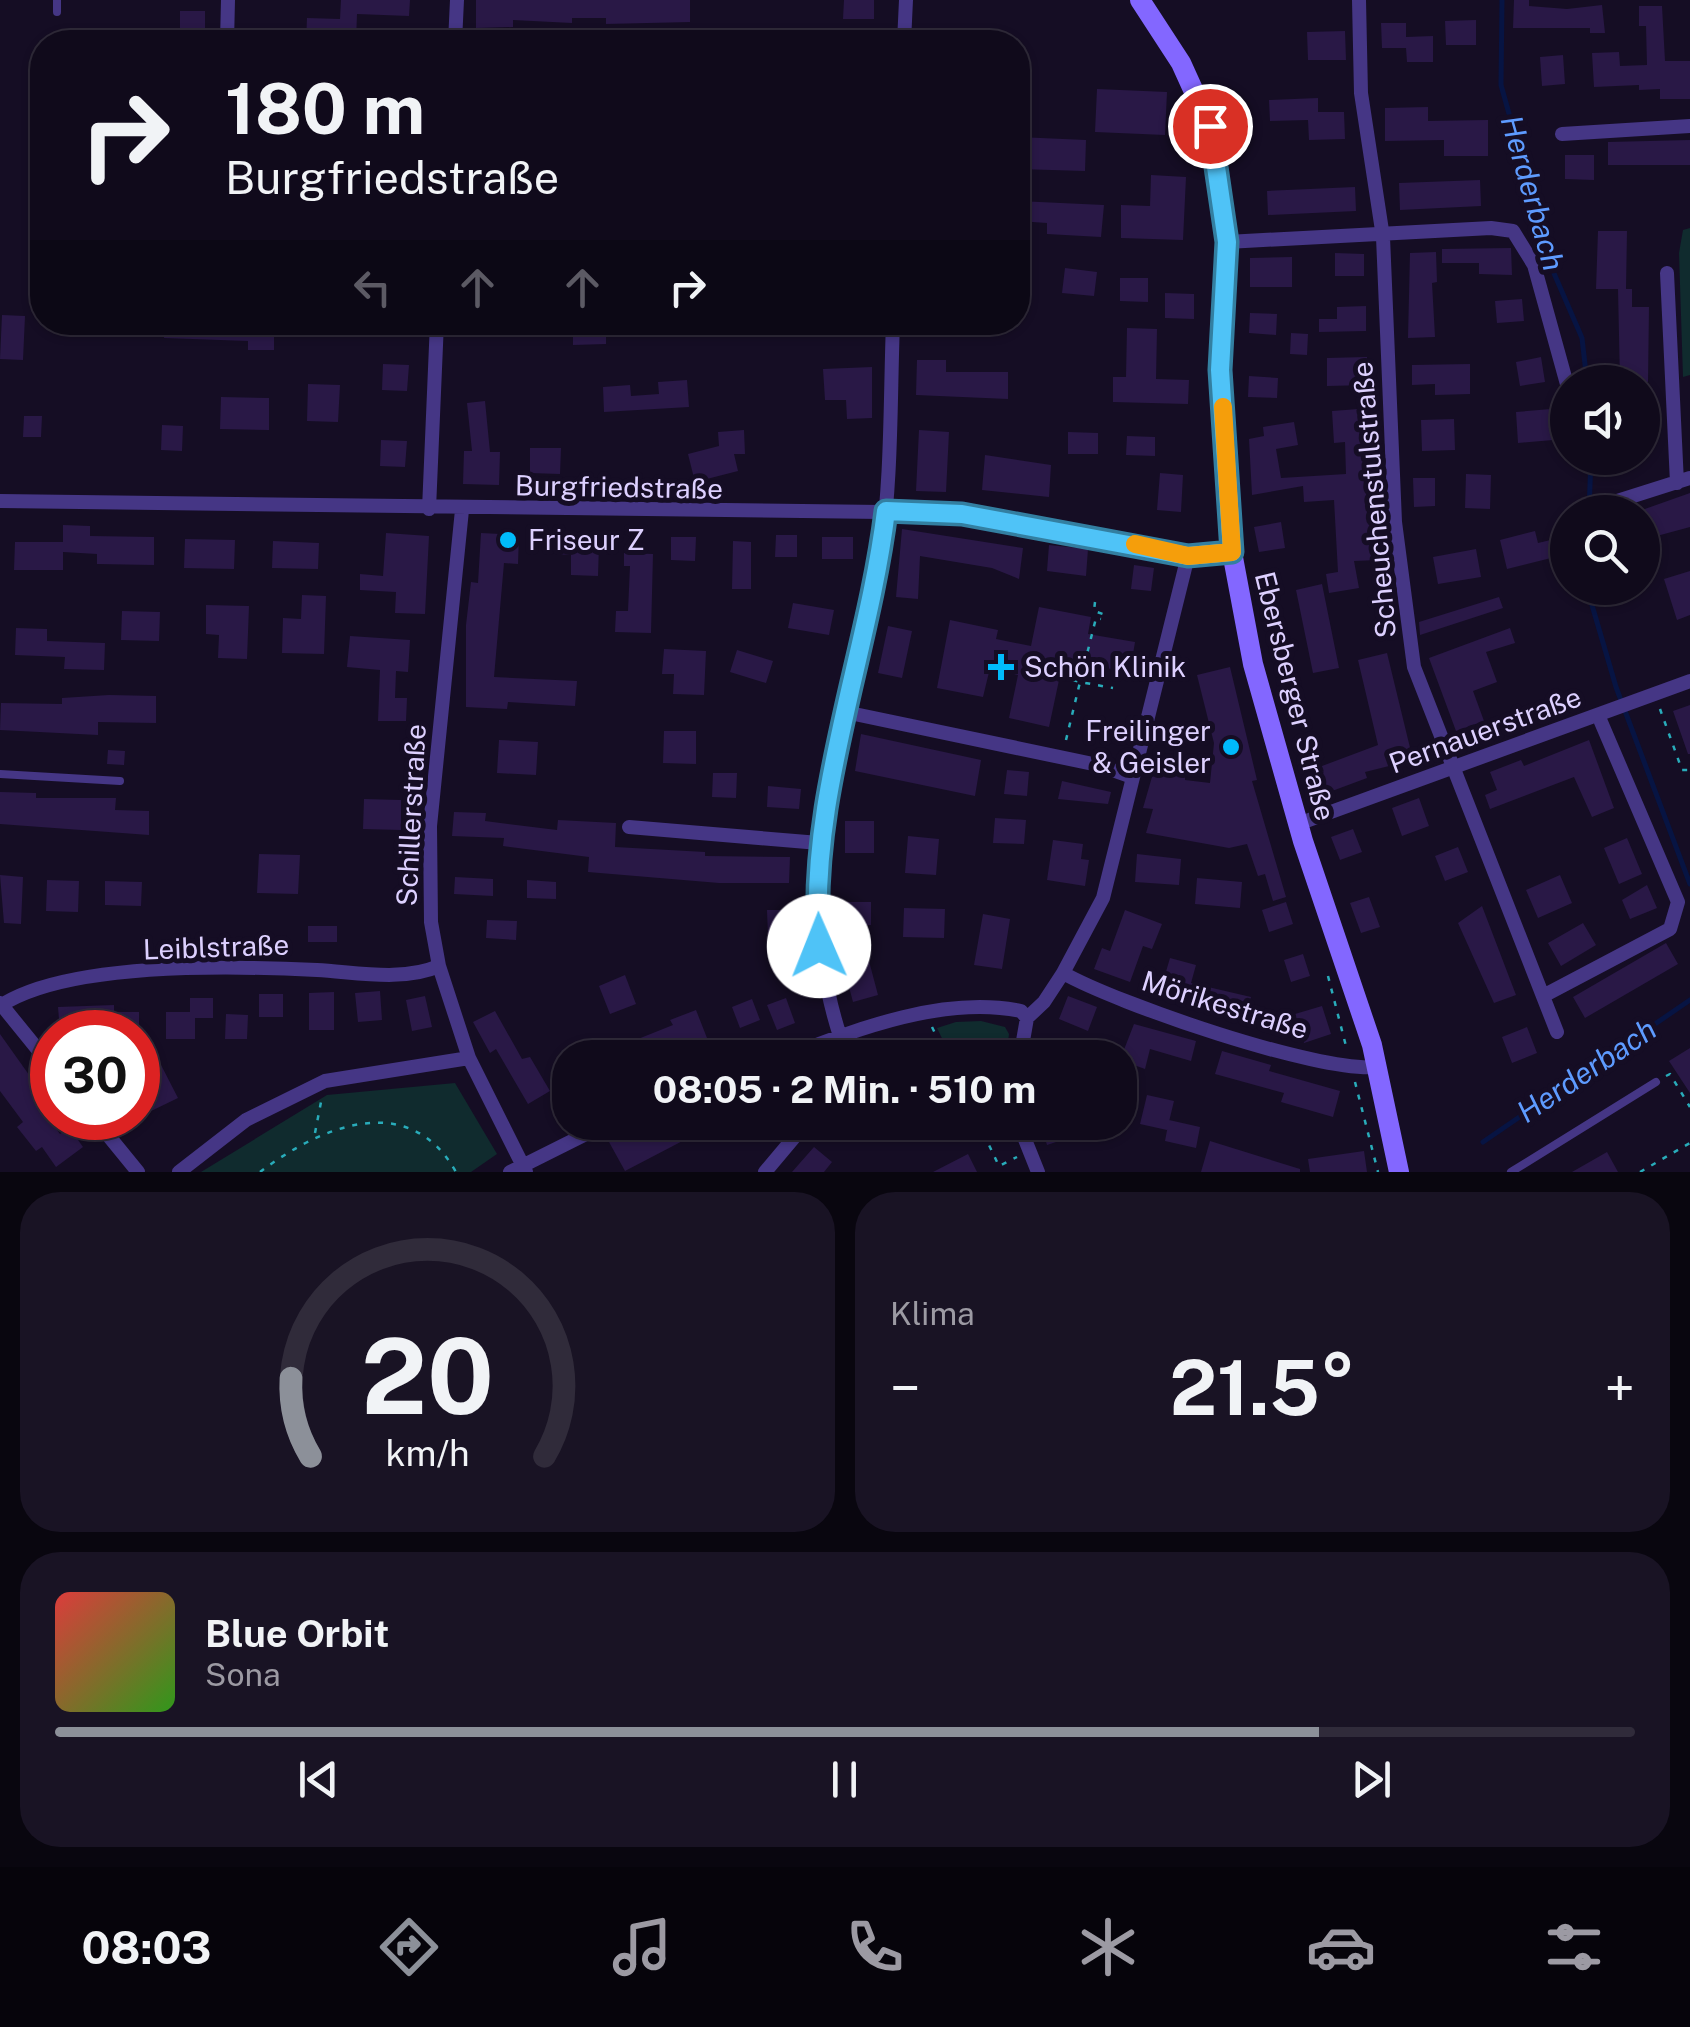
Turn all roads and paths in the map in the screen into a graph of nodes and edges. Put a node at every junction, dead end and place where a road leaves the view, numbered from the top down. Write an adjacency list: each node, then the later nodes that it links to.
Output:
1 (57, 0): 7 (lane)
2 (228, 0): 8 (street)
3 (457, 0): 9 (street)
4 (906, 0): 10 (street)
5 (1140, 0): 14 (street, Ebersberger Straße)
6 (1359, 0): 13 (street, Scheuchenstulstraße)
7 (57, 12)
8 (227, 30)
9 (456, 30)
10 (905, 30)
11 (1690, 126): 12 (street)
12 (1562, 134)
13 (1384, 237): 14 (street); 18 (street); 38 (street, Scheuchenstulstraße)
14 (1227, 242): 27 (street, Ebersberger Straße)
15 (1667, 274): 20 (street)
16 (436, 335): 24 (street)
17 (893, 335): 26 (street)
18 (1562, 365)
19 (1690, 386): 20 (street)
20 (1674, 390): 21 (street)
21 (1684, 480): 22 (street)
22 (1638, 495)
23 (0, 501): 24 (street, Burgfriedstraße)
24 (429, 509): 25 (street, Burgfriedstraße)
25 (462, 510): 26 (street, Burgfriedstraße); 46 (street, Schillerstraße)
26 (886, 511): 28 (street, Burgfriedstraße); 35 (street)
27 (1232, 552): 28 (street, Burgfriedstraße); 43 (street, Ebersberger Straße)
28 (1188, 556): 41 (street)
29 (1095, 602): 31 (path)
30 (1060, 677): 31 (path)
31 (1080, 682): 33 (path); 37 (path)
32 (1690, 682): 34 (street, Pernauerstraße)
33 (1113, 688)
34 (1650, 696): 36 (street, Pernauerstraße); 39 (path)
35 (845, 712): 37 (street); 45 (street)
36 (1603, 713): 38 (street, Pernauerstraße); 49 (street)
37 (1062, 758): 41 (street)
38 (1453, 768): 43 (street, Pernauerstraße); 49 (street, Scheuchenstulstraße)
39 (1690, 770)
40 (0, 774): 42 (lane)
41 (1132, 777): 48 (street)
42 (120, 782)
43 (1298, 824): 60 (street, Ebersberger Straße)
44 (629, 827): 45 (street)
45 (820, 843): 54 (street)
46 (439, 966): 50 (street, Leiblstraße); 59 (street, Schillerstraße)
47 (1326, 968): 61 (path)
48 (1063, 972): 52 (street); 61 (street, Mörikestraße)
49 (1543, 996): 53 (street, Scheuchenstulstraße)
50 (0, 1005): 58 (street)
51 (926, 1014): 52 (street); 54 (street); 56 (path)
52 (1026, 1018): 57 (street)
53 (1557, 1032)
54 (840, 1036): 55 (street)
55 (830, 1040)
56 (938, 1040)
57 (1023, 1040)
58 (30, 1041)
59 (469, 1058): 62 (street); 73 (street, Schillerstraße)
60 (1377, 1066): 61 (street, Mörikestraße); 74 (street, Ebersberger Straße)
61 (1352, 1070): 74 (path)
62 (325, 1081): 65 (path); 76 (street)
63 (1656, 1082): 64 (path); 81 (lane)
64 (1690, 1107)
65 (314, 1134): 77 (path); 78 (path)
66 (112, 1140): 75 (street)
67 (576, 1140): 73 (street)
68 (792, 1140): 79 (street)
69 (987, 1140): 72 (path)
70 (1024, 1140): 72 (street)
71 (1690, 1143): 82 (path)
72 (1027, 1151): 80 (street)
73 (519, 1170)
74 (1389, 1170)
75 (138, 1172)
76 (179, 1172)
77 (260, 1172)
78 (455, 1172)
79 (765, 1172)
80 (1038, 1172)
81 (1511, 1172)
82 (1640, 1172)

